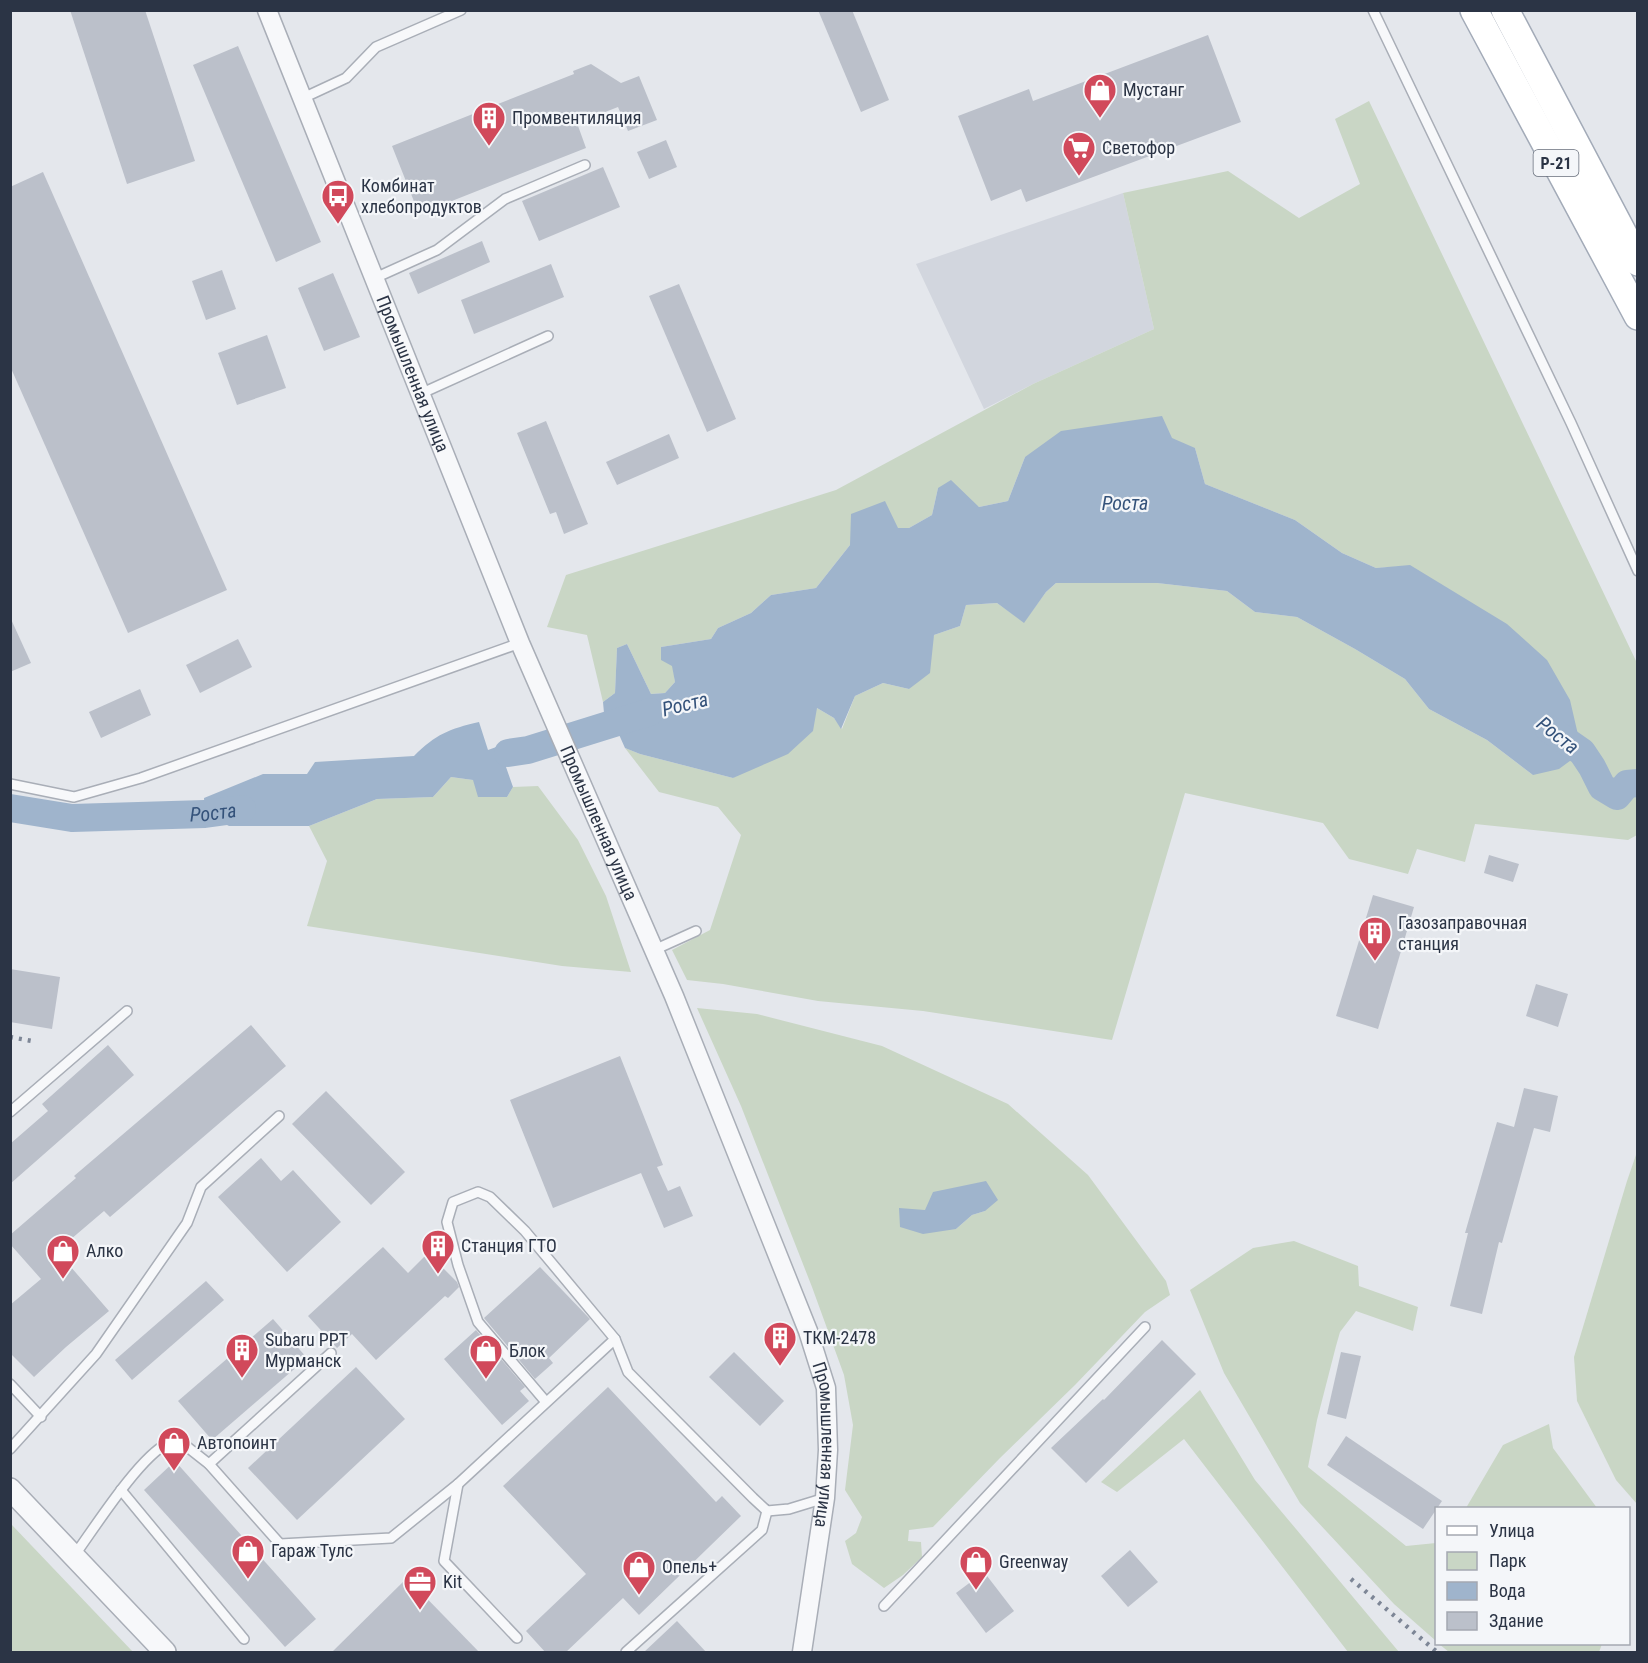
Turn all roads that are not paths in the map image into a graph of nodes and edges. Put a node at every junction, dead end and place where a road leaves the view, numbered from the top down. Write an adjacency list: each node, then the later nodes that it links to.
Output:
1 (267, 10): 6 (street, Промышленная улица)
2 (461, 10): 6 (lane)
3 (1373, 10): 13 (lane)
4 (1474, 10): 10 (main road, Р-21)
5 (1505, 10): 8 (main road, Р-21)
6 (303, 98): 9 (street, Промышленная улица)
7 (585, 165): 9 (lane)
8 (1638, 262)
9 (375, 278): 12 (street, Промышленная улица)
10 (1638, 316)
11 (548, 336): 12 (lane)
12 (420, 394): 14 (street, Промышленная улица)
13 (1638, 571)
14 (520, 643): 15 (lane); 17 (street, Промышленная улица)
15 (10, 784)
16 (696, 931): 17 (lane)
17 (654, 950): 32 (street, Промышленная улица)
18 (127, 1011): 19 (lane)
19 (10, 1112)
20 (279, 1116): 26 (lane)
21 (1145, 1327): 35 (lane)
22 (615, 1339): 25 (lane); 25 (lane); 33 (lane)
23 (331, 1353): 28 (lane)
24 (10, 1384): 26 (lane)
25 (546, 1402): 29 (lane)
26 (41, 1417): 27 (lane)
27 (10, 1449)
28 (210, 1464): 29 (lane); 31 (lane)
29 (458, 1484): 36 (lane)
30 (10, 1489): 34 (street)
31 (121, 1490): 34 (lane); 37 (lane)
32 (825, 1498): 33 (lane); 40 (street, Промышленная улица)
33 (767, 1511): 39 (lane)
34 (74, 1556): 38 (street)
35 (884, 1606)
36 (517, 1638)
37 (244, 1639)
38 (165, 1653)
39 (626, 1653)
40 (802, 1653)

